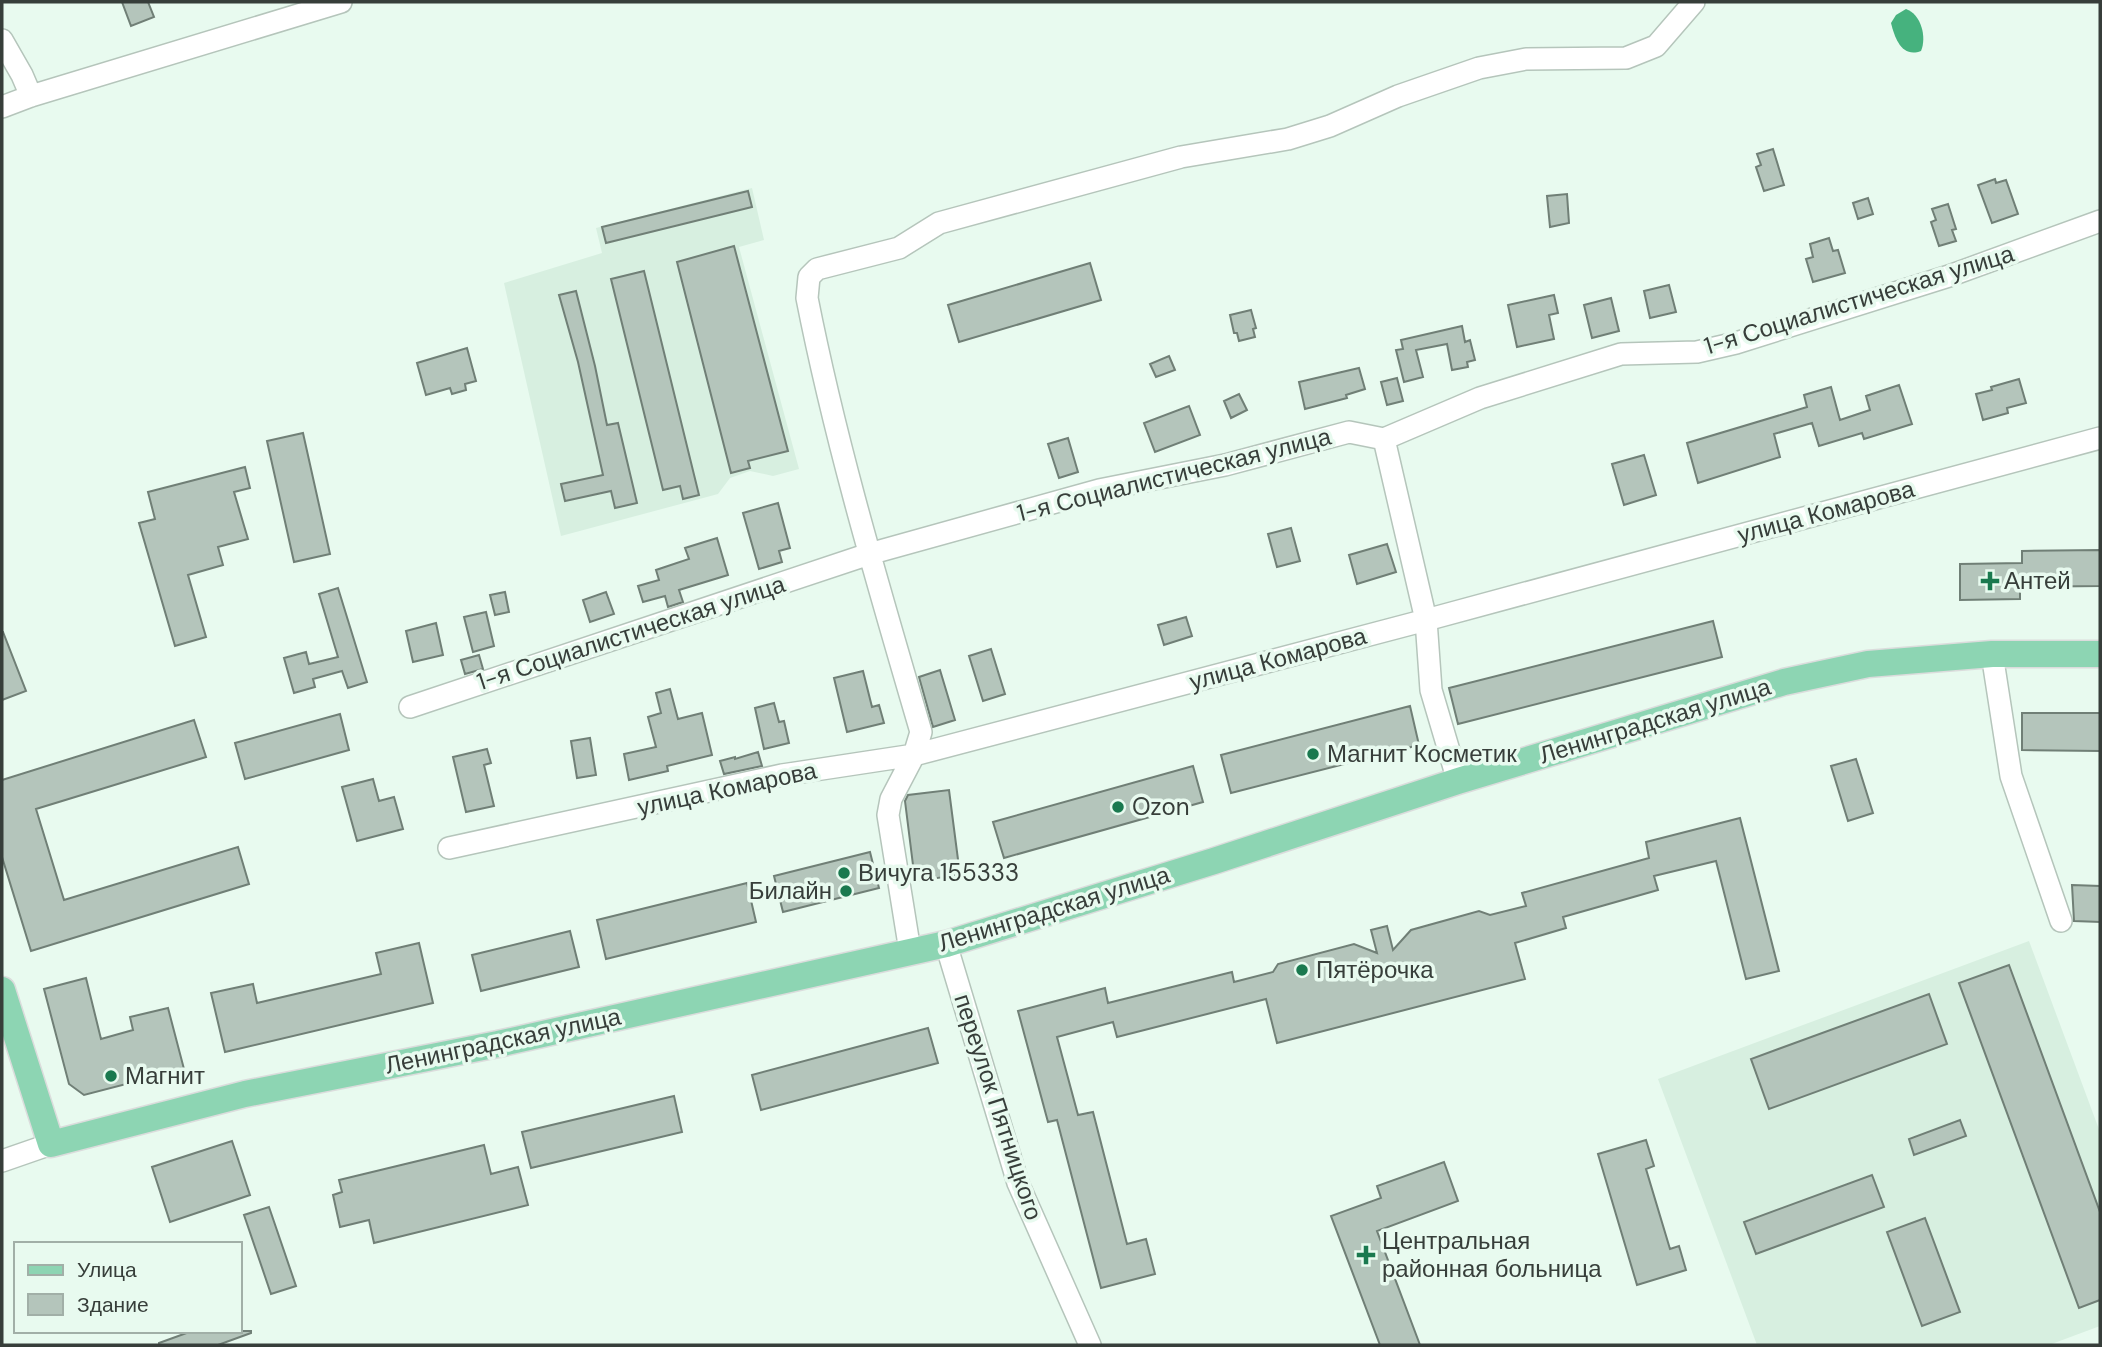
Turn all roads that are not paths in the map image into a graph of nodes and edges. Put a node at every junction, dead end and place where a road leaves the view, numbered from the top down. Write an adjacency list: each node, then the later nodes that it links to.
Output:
1 (338, 2): 4 (street)
2 (1694, 2): 9 (street)
3 (2, 40): 4 (street)
4 (30, 96): 5 (street)
5 (2, 107)
6 (2100, 221): 8 (street, 1-я Социалистическая улица)
7 (2100, 438): 10 (street, улица Комарова)
8 (1384, 439): 9 (street, 1-я Социалистическая улица); 10 (street)
9 (869, 554): 13 (street, 1-я Социалистическая улица); 14 (street)
10 (1426, 620): 14 (street, улица Комарова); 15 (street)
11 (1992, 654): 12 (main road, Ленинградская улица); 15 (main road, Ленинградская улица); 17 (street)
12 (2100, 654)
13 (410, 707)
14 (914, 755): 16 (street, улица Комарова); 19 (street)
15 (1458, 781): 18 (main road, Ленинградская улица)
16 (449, 848)
17 (2061, 921)
18 (946, 944): 19 (main road, Ленинградская улица); 23 (street, переулок Пятницкого)
19 (909, 951): 21 (main road, Ленинградская улица)
20 (2, 990): 21 (main road)
21 (51, 1144): 22 (street, Ленинградская улица)
22 (2, 1161)
23 (1090, 1345)

